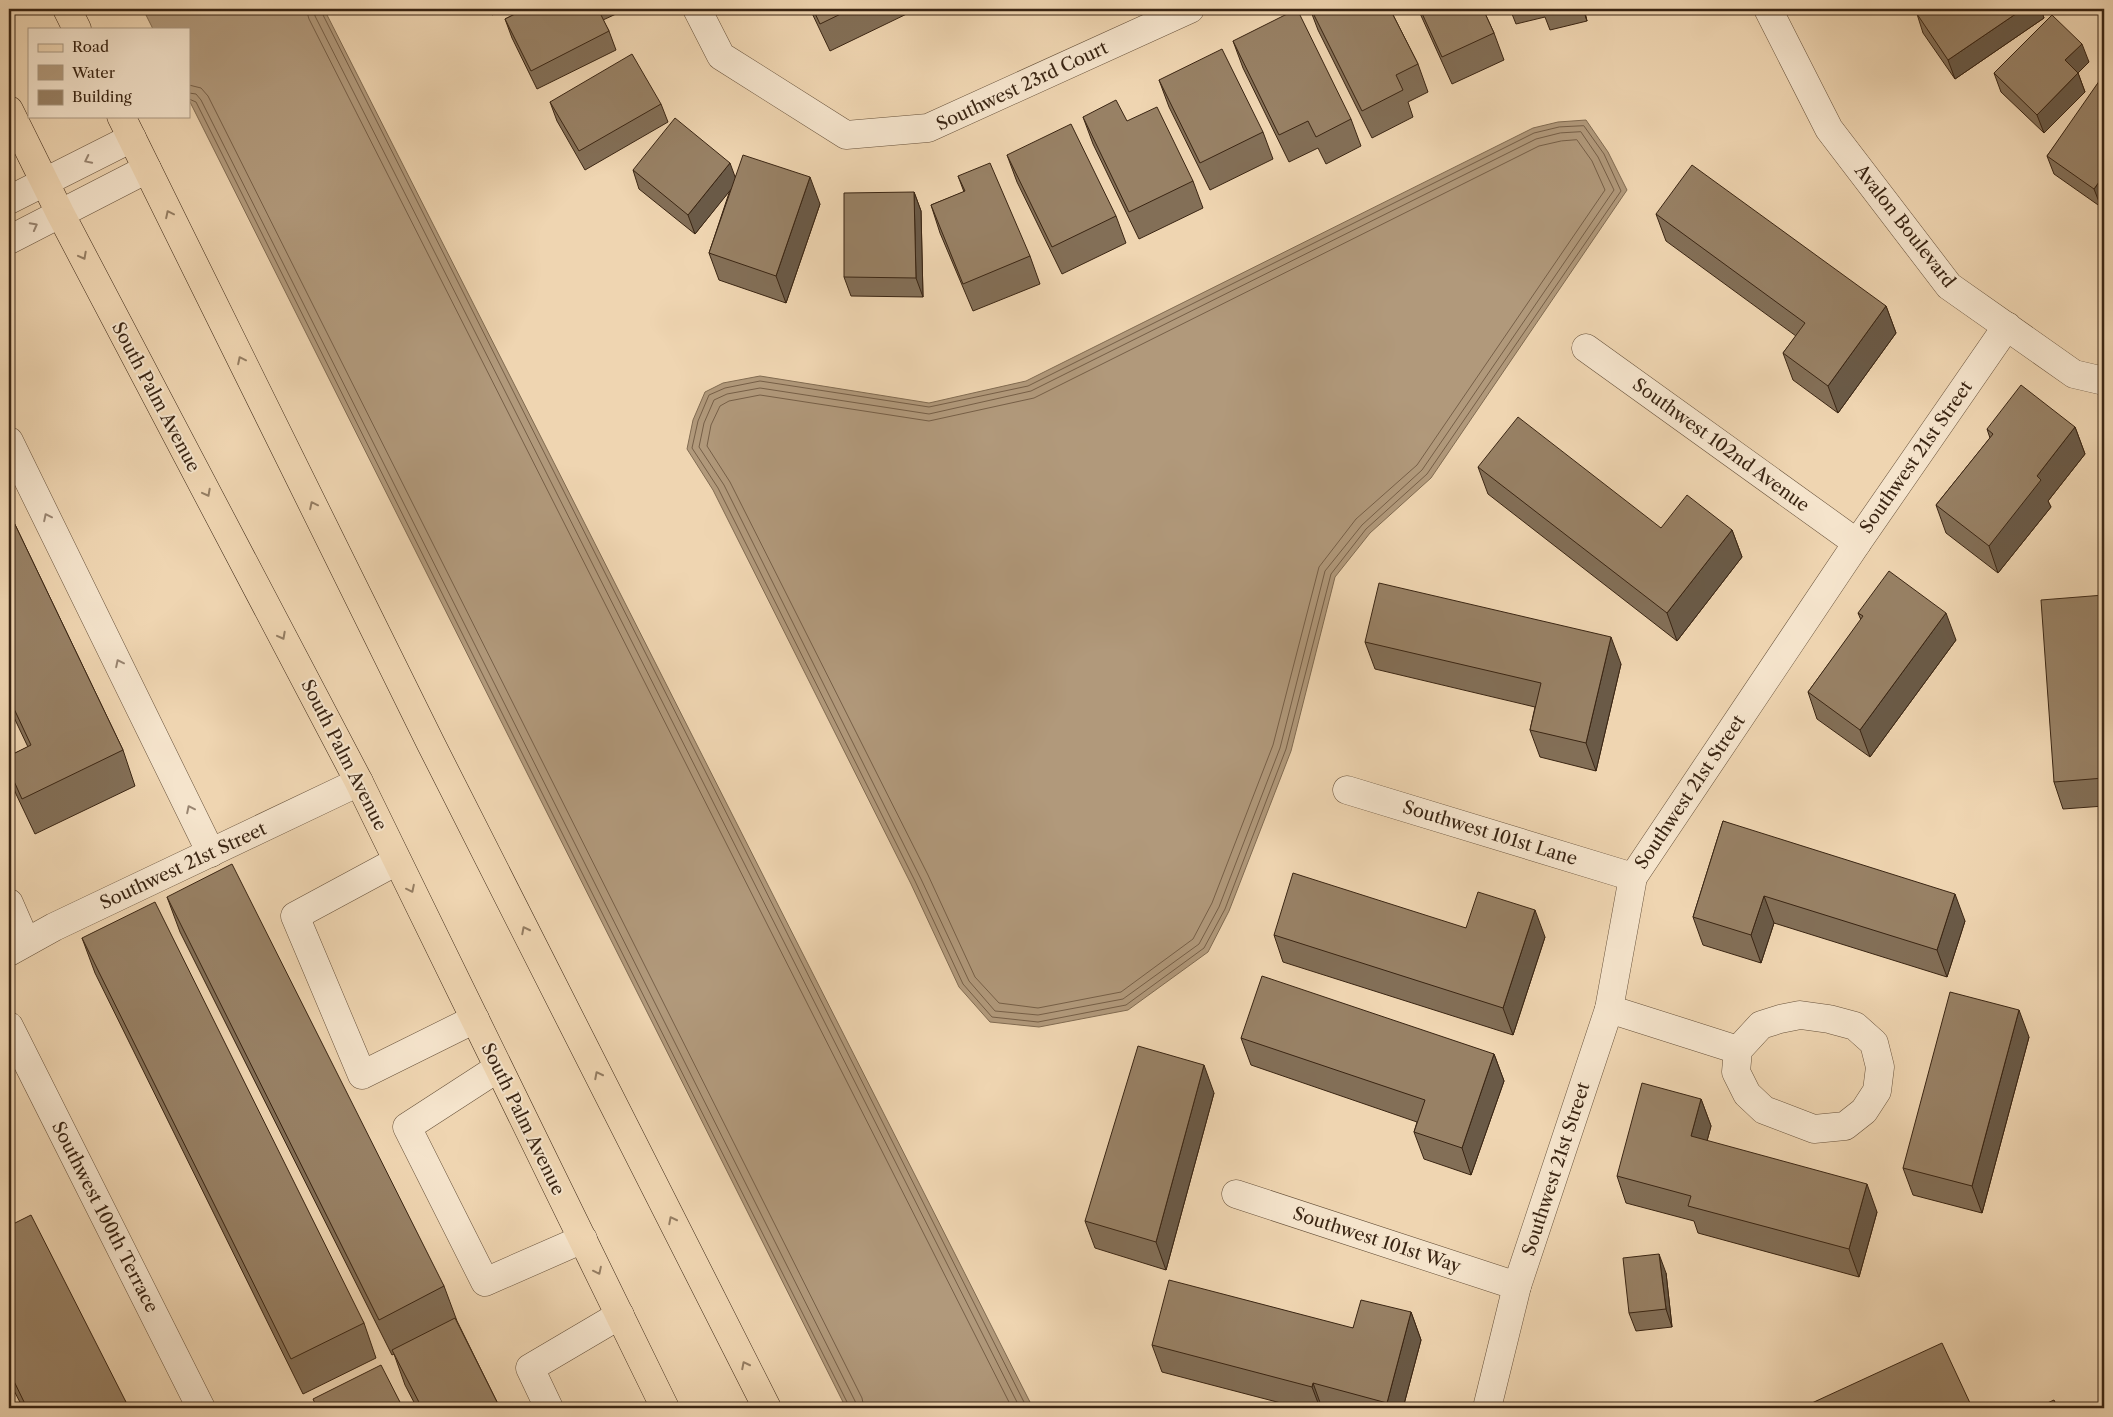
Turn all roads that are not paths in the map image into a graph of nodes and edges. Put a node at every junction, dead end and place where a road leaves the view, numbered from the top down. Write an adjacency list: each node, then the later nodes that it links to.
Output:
1 (68, 9): 5 (main road)
2 (697, 9): 3 (street, Southwest 23rd Court)
3 (1190, 9)
4 (1768, 9): 13 (street, Avalon Boulevard)
5 (77, 28)
6 (9, 110): 9 (main road, South Palm Avenue)
7 (126, 127): 8 (main road); 9 (street, one-way to 9)
8 (147, 169): 11 (street); 37 (main road, one-way to 8)
9 (44, 181): 10 (street); 11 (main road, South Palm Avenue)
10 (9, 200)
11 (60, 213): 12 (street, one-way to 11); 18 (main road, South Palm Avenue, one-way to 18)
12 (9, 240)
13 (2007, 326): 15 (street, Avalon Boulevard); 17 (street, Southwest 21st Street)
14 (1586, 348): 17 (street, Southwest 102nd Avenue)
15 (2104, 381)
16 (9, 442): 20 (street, one-way to 16)
17 (1857, 542): 22 (street, Southwest 21st Street)
18 (359, 782): 20 (street, Southwest 21st Street); 21 (main road, South Palm Avenue)
19 (1347, 790): 22 (street, Southwest 101st Lane)
20 (211, 853): 24 (street, Southwest 21st Street)
21 (397, 860): 26 (main road, South Palm Avenue, one-way to 26); 26 (street)
22 (1633, 877): 25 (street, Southwest 21st Street)
23 (9, 903): 24 (street)
24 (18, 947)
25 (1609, 1009): 28 (street); 32 (street, Southwest 21st Street)
26 (475, 1019): 29 (main road, South Palm Avenue)
27 (9, 1026): 34 (street, Southwest 100th Terrace)
28 (1738, 1050): 28 (street)
29 (498, 1068): 31 (main road, South Palm Avenue); 31 (street)
30 (1236, 1194): 32 (street, Southwest 101st Way)
31 (582, 1239): 33 (main road, South Palm Avenue, one-way to 33)
32 (1517, 1286): 38 (street, Southwest 21st Street)
33 (620, 1315): 35 (street); 36 (main road, South Palm Avenue)
34 (201, 1408)
35 (549, 1408)
36 (665, 1408)
37 (767, 1408)
38 (1487, 1408)

